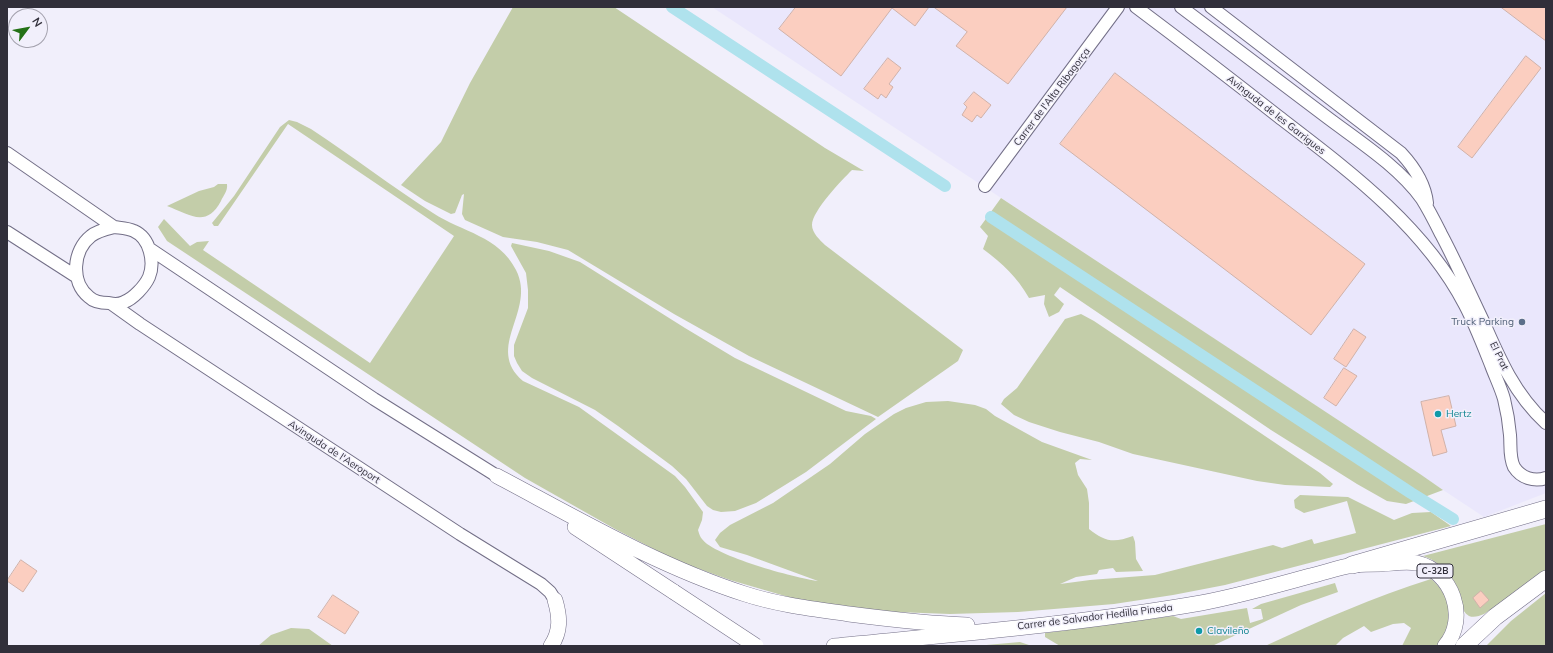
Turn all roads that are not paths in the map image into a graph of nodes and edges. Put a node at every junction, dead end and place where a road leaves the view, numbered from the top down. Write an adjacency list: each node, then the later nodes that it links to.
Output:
1 (1136, 7): 15 (street, Avinguda de les Garrigues)
2 (1181, 7): 7 (street)
3 (1211, 7): 7 (street)
4 (1112, 9): 6 (street, Carrer de l'Alta Ribagorça)
5 (7, 153): 8 (street)
6 (985, 186)
7 (1428, 210): 13 (street, El Prat)
8 (114, 227): 10 (street); 11 (street)
9 (7, 232): 11 (street, Avinguda de l'Aeroport)
10 (150, 249): 12 (street); 14 (street)
11 (77, 278): 12 (street, Avinguda de l'Aeroport)
12 (112, 304): 19 (street, Avinguda de l'Aeroport)
13 (1546, 423)
14 (497, 476): 20 (main road); 22 (main road, bridge)
15 (1546, 478)
16 (1546, 509): 17 (highway, C-32B)
17 (1352, 565): 20 (main road, Carrer de Salvador Hedilla Pineda / C-32B); 24 (main road, C-32B)
18 (1546, 579): 25 (highway)
19 (555, 600): 21 (main road)
20 (1036, 626): 23 (main road, Carrer de Salvador Hedilla Pineda)
21 (551, 646)
22 (756, 646)
23 (834, 646)
24 (1445, 646)
25 (1464, 646)

